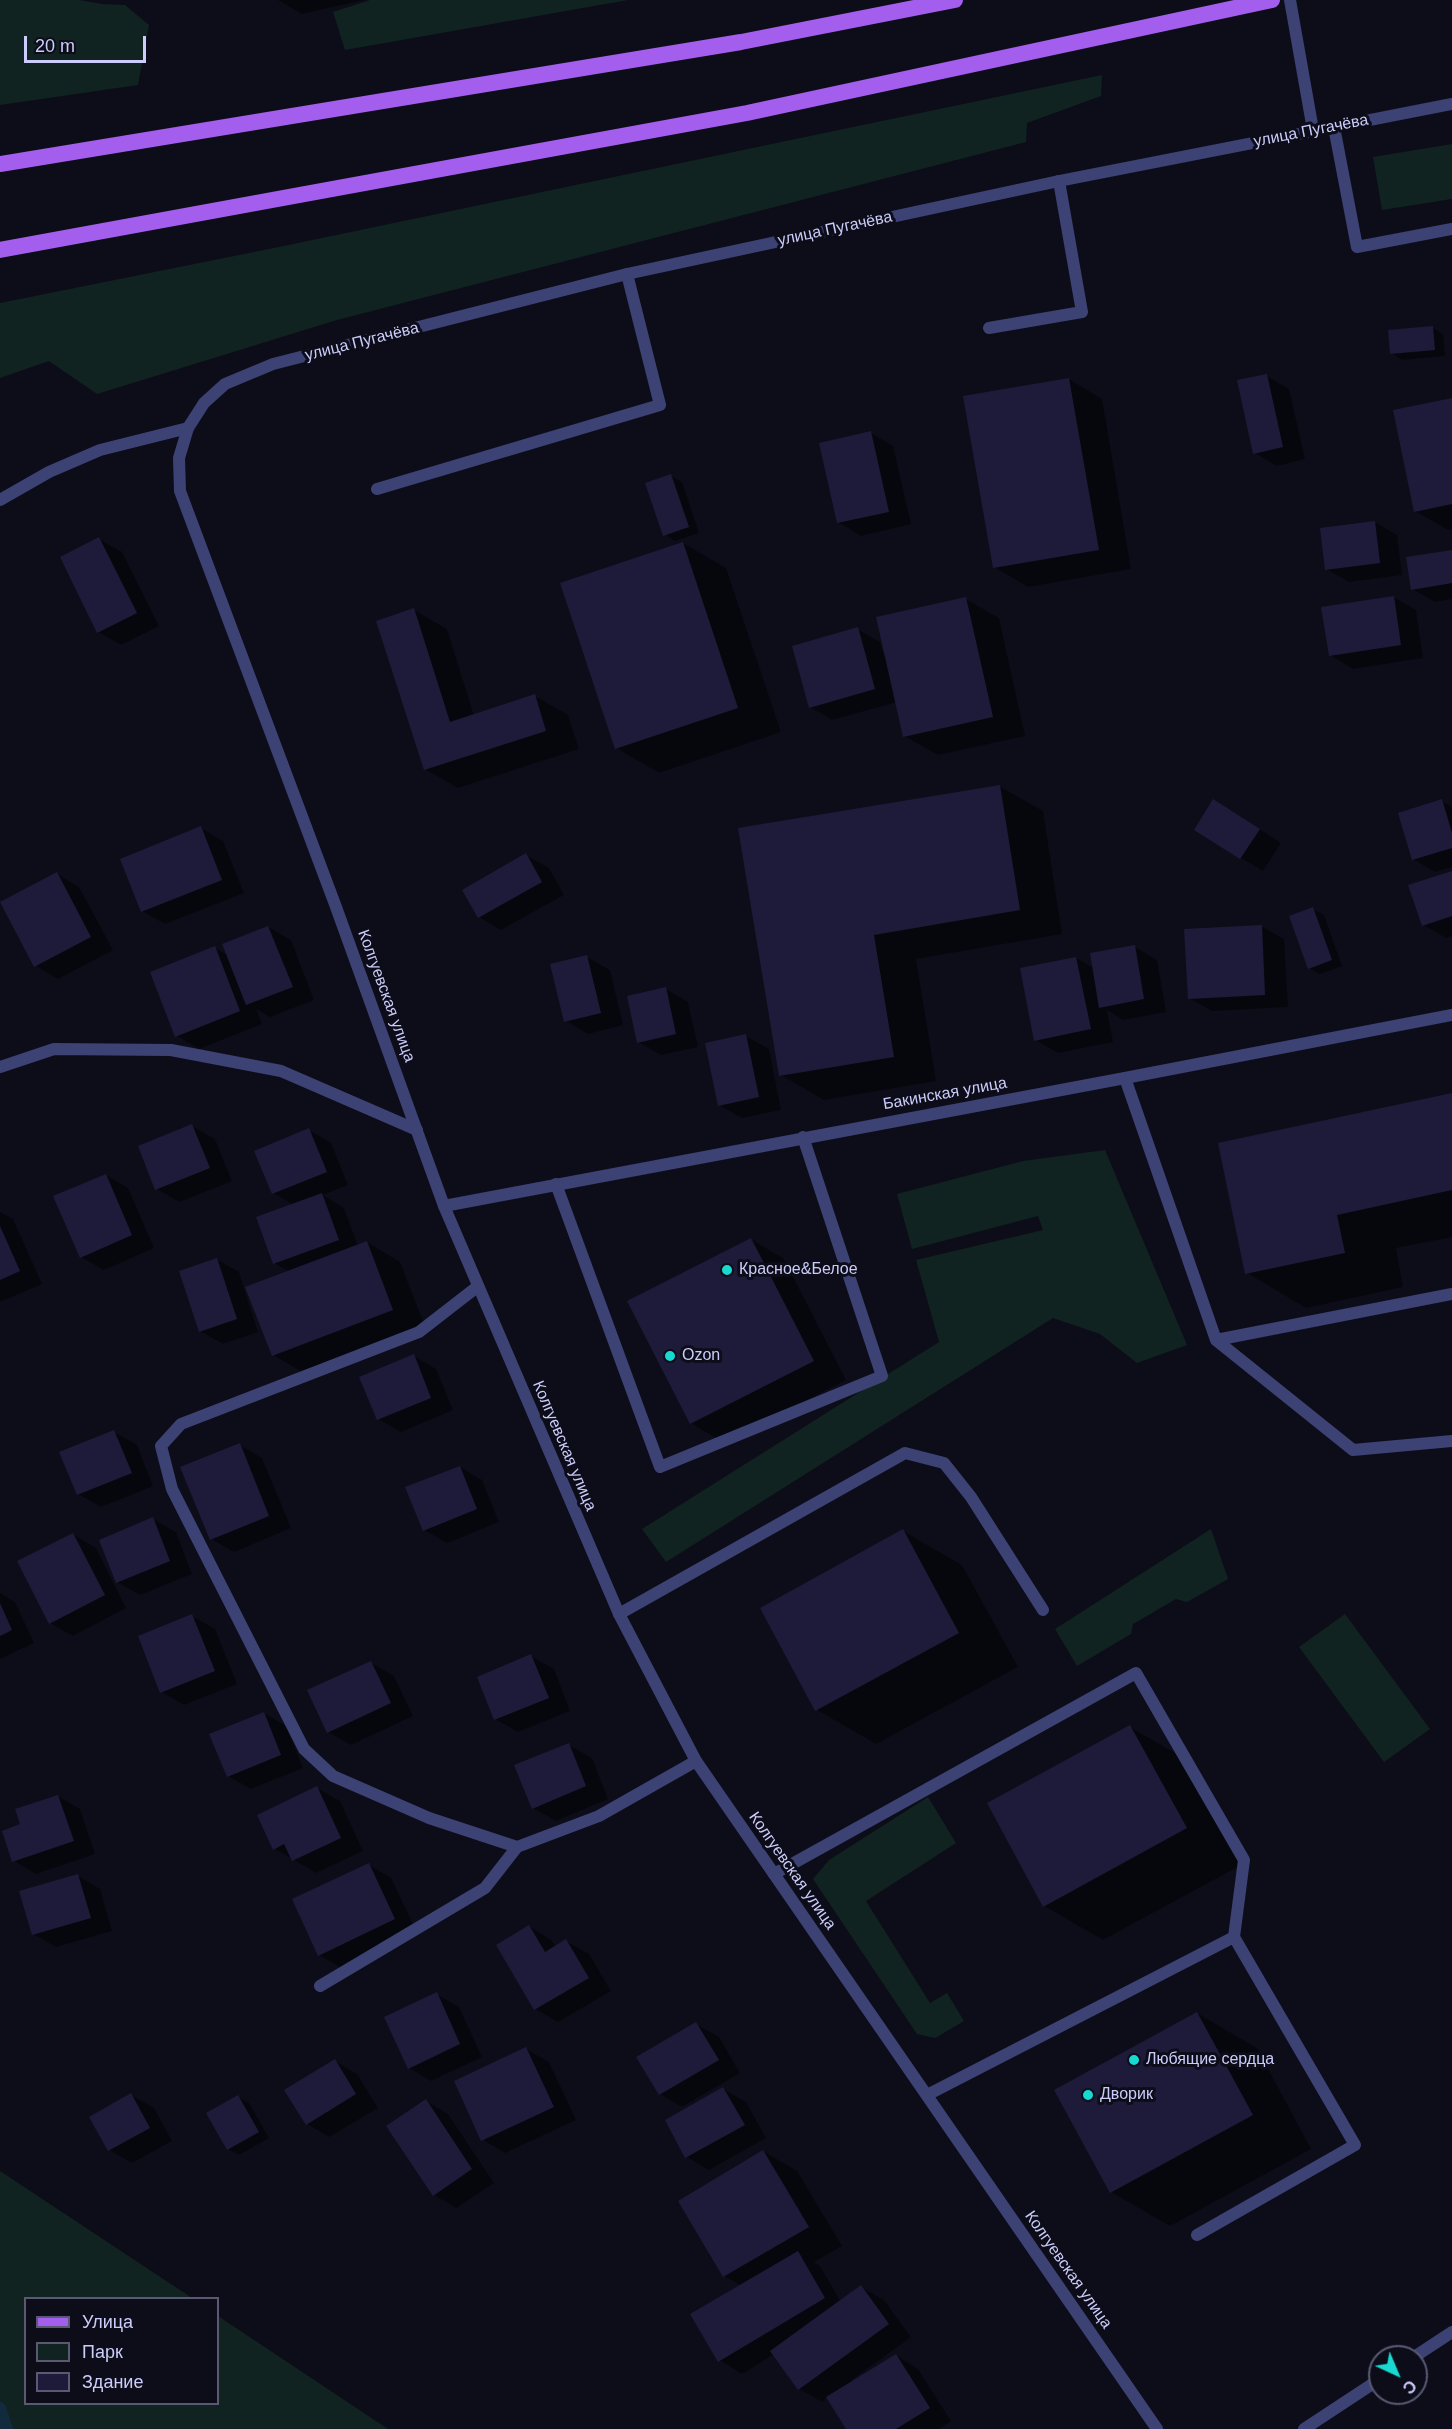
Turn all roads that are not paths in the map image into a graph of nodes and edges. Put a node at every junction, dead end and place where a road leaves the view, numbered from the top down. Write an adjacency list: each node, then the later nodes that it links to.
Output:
1 (955, 0): 7 (main road)
2 (1272, 0): 10 (main road)
3 (1290, 0): 6 (street)
4 (1452, 104): 5 (street, улица Пугачёва)
5 (1334, 127): 6 (street, улица Пугачёва); 9 (street)
6 (1313, 130): 8 (street, улица Пугачёва)
7 (0, 164)
8 (1059, 182): 11 (street, улица Пугачёва); 12 (street)
9 (1452, 229)
10 (0, 250)
11 (627, 274): 13 (street, улица Пугачёва); 15 (street)
12 (989, 328)
13 (225, 384): 14 (street, Колгуевская улица)
14 (188, 428): 16 (street); 20 (street, Колгуевская улица)
15 (377, 489)
16 (0, 500)
17 (1452, 1015): 19 (street, Бакинская улица)
18 (0, 1067): 20 (street)
19 (1125, 1078): 21 (street, Бакинская улица); 26 (street)
20 (417, 1130): 23 (street, Колгуевская улица)
21 (803, 1137): 22 (street, Бакинская улица); 22 (street)
22 (556, 1184): 23 (street, Бакинская улица)
23 (444, 1206): 24 (street, Колгуевская улица)
24 (477, 1287): 29 (street, Колгуевская улица); 31 (street)
25 (1452, 1294): 26 (street)
26 (1216, 1340): 27 (street)
27 (1452, 1441)
28 (1043, 1610): 29 (street)
29 (619, 1614): 30 (street, Колгуевская улица)
30 (696, 1761): 31 (street); 32 (street, Колгуевская улица)
31 (517, 1847): 34 (street)
32 (774, 1874): 33 (street); 35 (street, Колгуевская улица)
33 (1234, 1937): 35 (street); 36 (street)
34 (320, 1986)
35 (927, 2095): 40 (street, Колгуевская улица)
36 (1197, 2235)
37 (1452, 2332): 38 (street)
38 (1428, 2348)
39 (1368, 2387): 41 (street)
40 (1157, 2429)
41 (1304, 2429)

